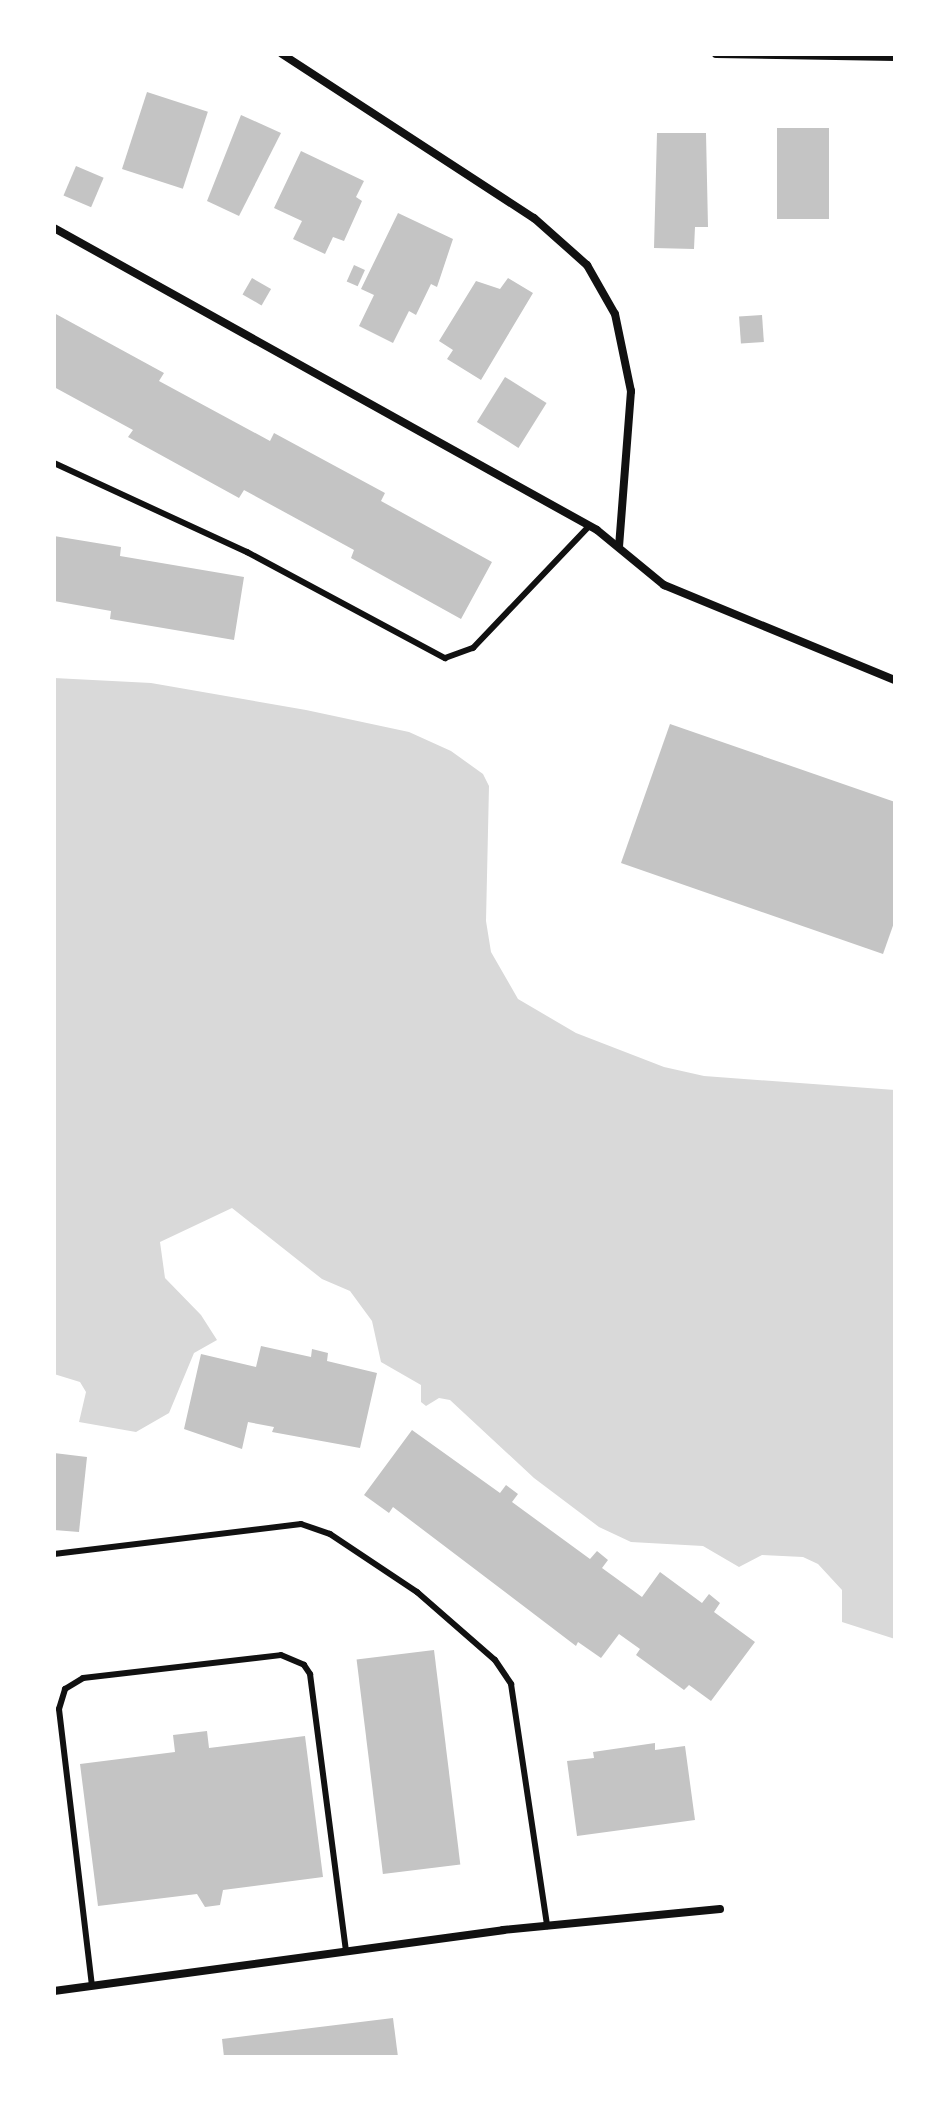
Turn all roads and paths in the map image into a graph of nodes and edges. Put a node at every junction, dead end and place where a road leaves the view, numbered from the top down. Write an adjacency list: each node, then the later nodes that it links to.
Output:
1 (282, 54): 7 (street)
2 (716, 54): 3 (street)
3 (895, 57)
4 (54, 228): 6 (street)
5 (54, 463): 6 (lane)
6 (589, 526): 7 (street)
7 (619, 547): 8 (street)
8 (895, 680)
9 (54, 1554): 11 (lane)
10 (720, 1909): 11 (street)
11 (547, 1926): 12 (street)
12 (346, 1951): 13 (street); 13 (lane)
13 (92, 1986): 14 (street)
14 (54, 1991)

